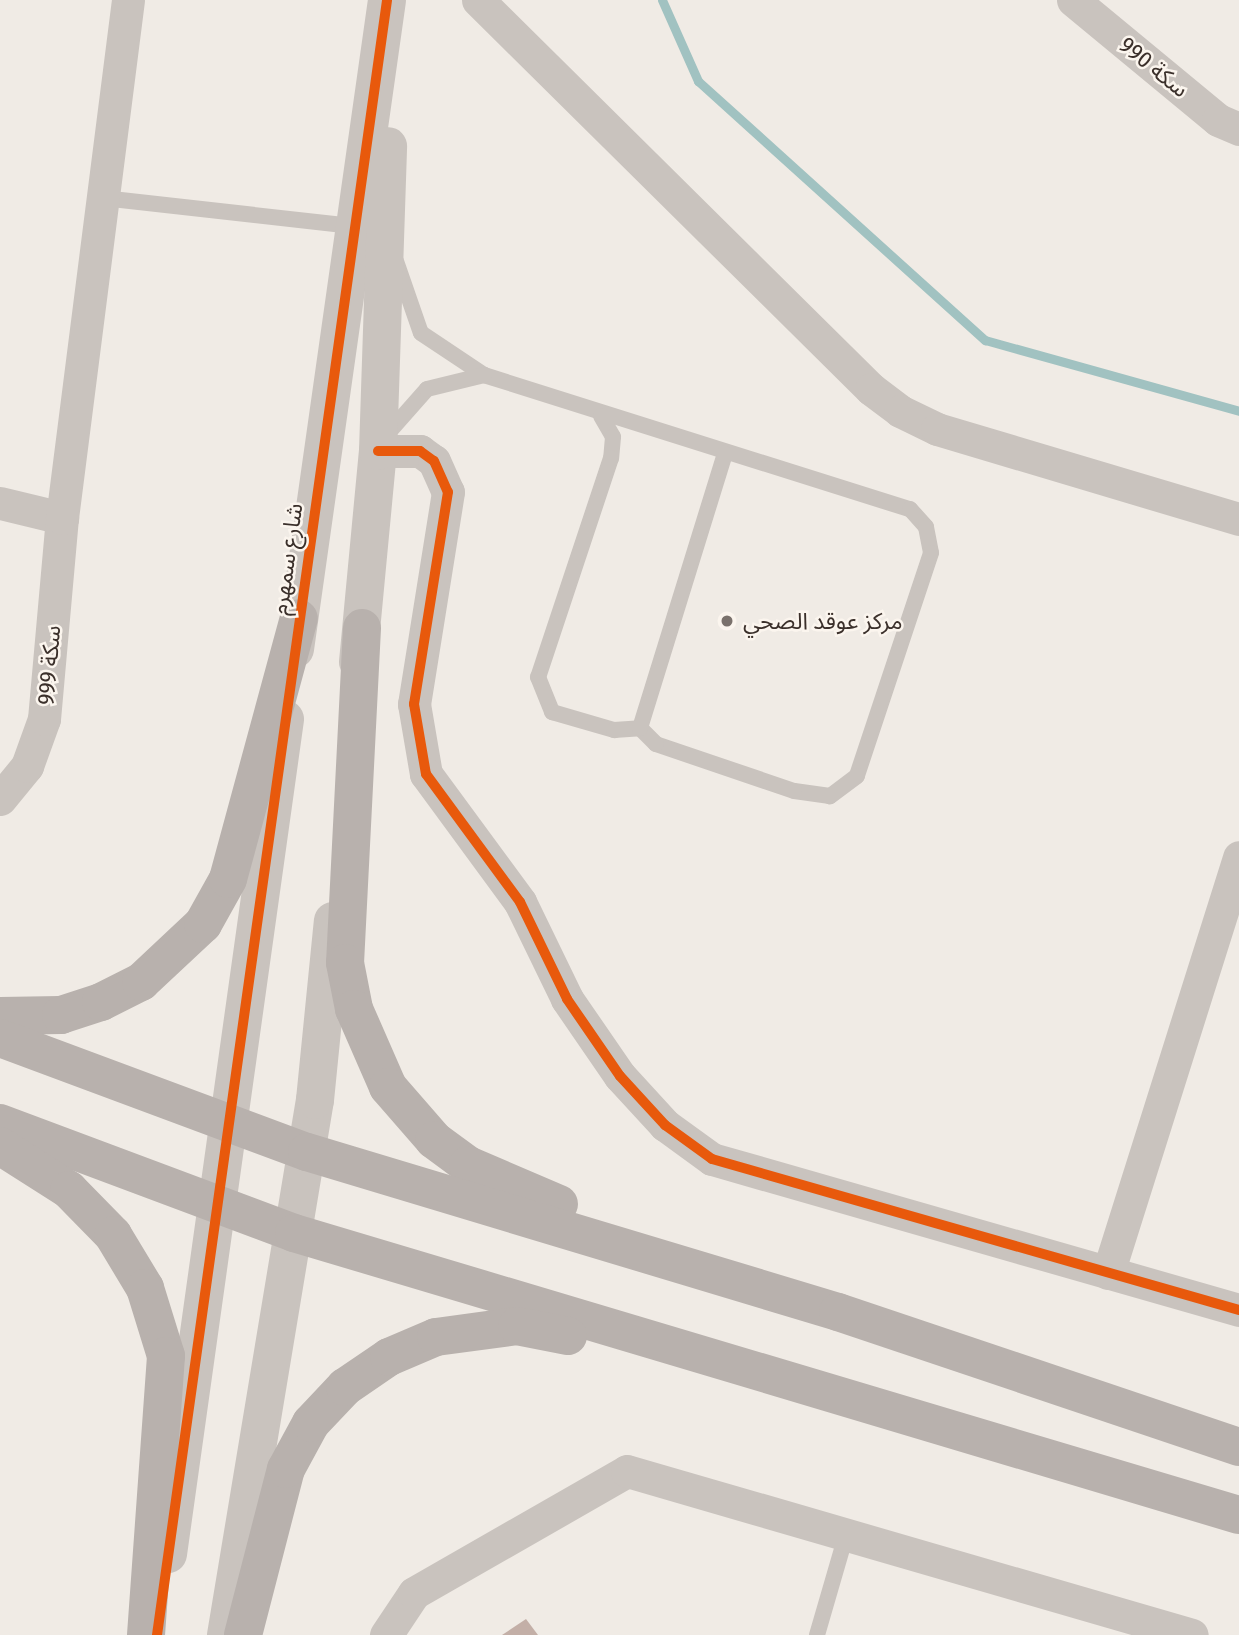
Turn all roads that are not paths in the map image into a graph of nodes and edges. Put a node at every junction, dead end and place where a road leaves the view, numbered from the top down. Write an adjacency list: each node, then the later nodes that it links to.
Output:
1 (128, 0): 7 (street, سكة 999)
2 (387, 0): 8 (street, شارع سمهرم)
3 (393, 0): 8 (street, شارع سمهرم)
4 (478, 0): 15 (street)
5 (1073, 0): 6 (street, سكة 990)
6 (1239, 129)
7 (103, 198): 8 (lane); 14 (street, سكة 999)
8 (370, 228): 9 (lane); 11 (street, شارع سمهرم); 16 (street, شارع سمهرم)
9 (484, 375): 10 (lane); 11 (lane)
10 (601, 416): 12 (lane); 18 (lane)
11 (378, 451): 17 (street, شارع سمهرم); 29 (street)
12 (725, 454): 18 (lane); 18 (lane)
13 (0, 503): 14 (street)
14 (62, 518): 19 (street, سكة 999)
15 (1239, 519)
16 (299, 618): 21 (main road); 24 (street, شارع سمهرم)
17 (362, 628): 26 (street, شارع سمهرم); 31 (main road)
18 (640, 728)
19 (0, 799)
20 (1239, 857): 29 (street)
21 (0, 1016)
22 (0, 1038): 24 (main road)
23 (0, 1123): 27 (main road)
24 (227, 1124): 26 (main road); 27 (street, شارع سمهرم)
25 (0, 1146): 36 (main road)
26 (307, 1152): 28 (street, شارع سمهرم); 31 (main road)
27 (215, 1207): 28 (main road); 37 (street, شارع سمهرم)
28 (294, 1233): 32 (main road); 38 (street, شارع سمهرم)
29 (1108, 1273): 30 (street)
30 (1239, 1310)
31 (838, 1312): 33 (main road)
32 (816, 1384): 34 (main road); 39 (main road)
33 (1239, 1447)
34 (1239, 1515)
35 (846, 1535): 40 (street); 41 (lane); 42 (street)
36 (146, 1635)
37 (157, 1635)
38 (226, 1635)
39 (243, 1635)
40 (386, 1635)
41 (817, 1635)
42 (1192, 1635)

